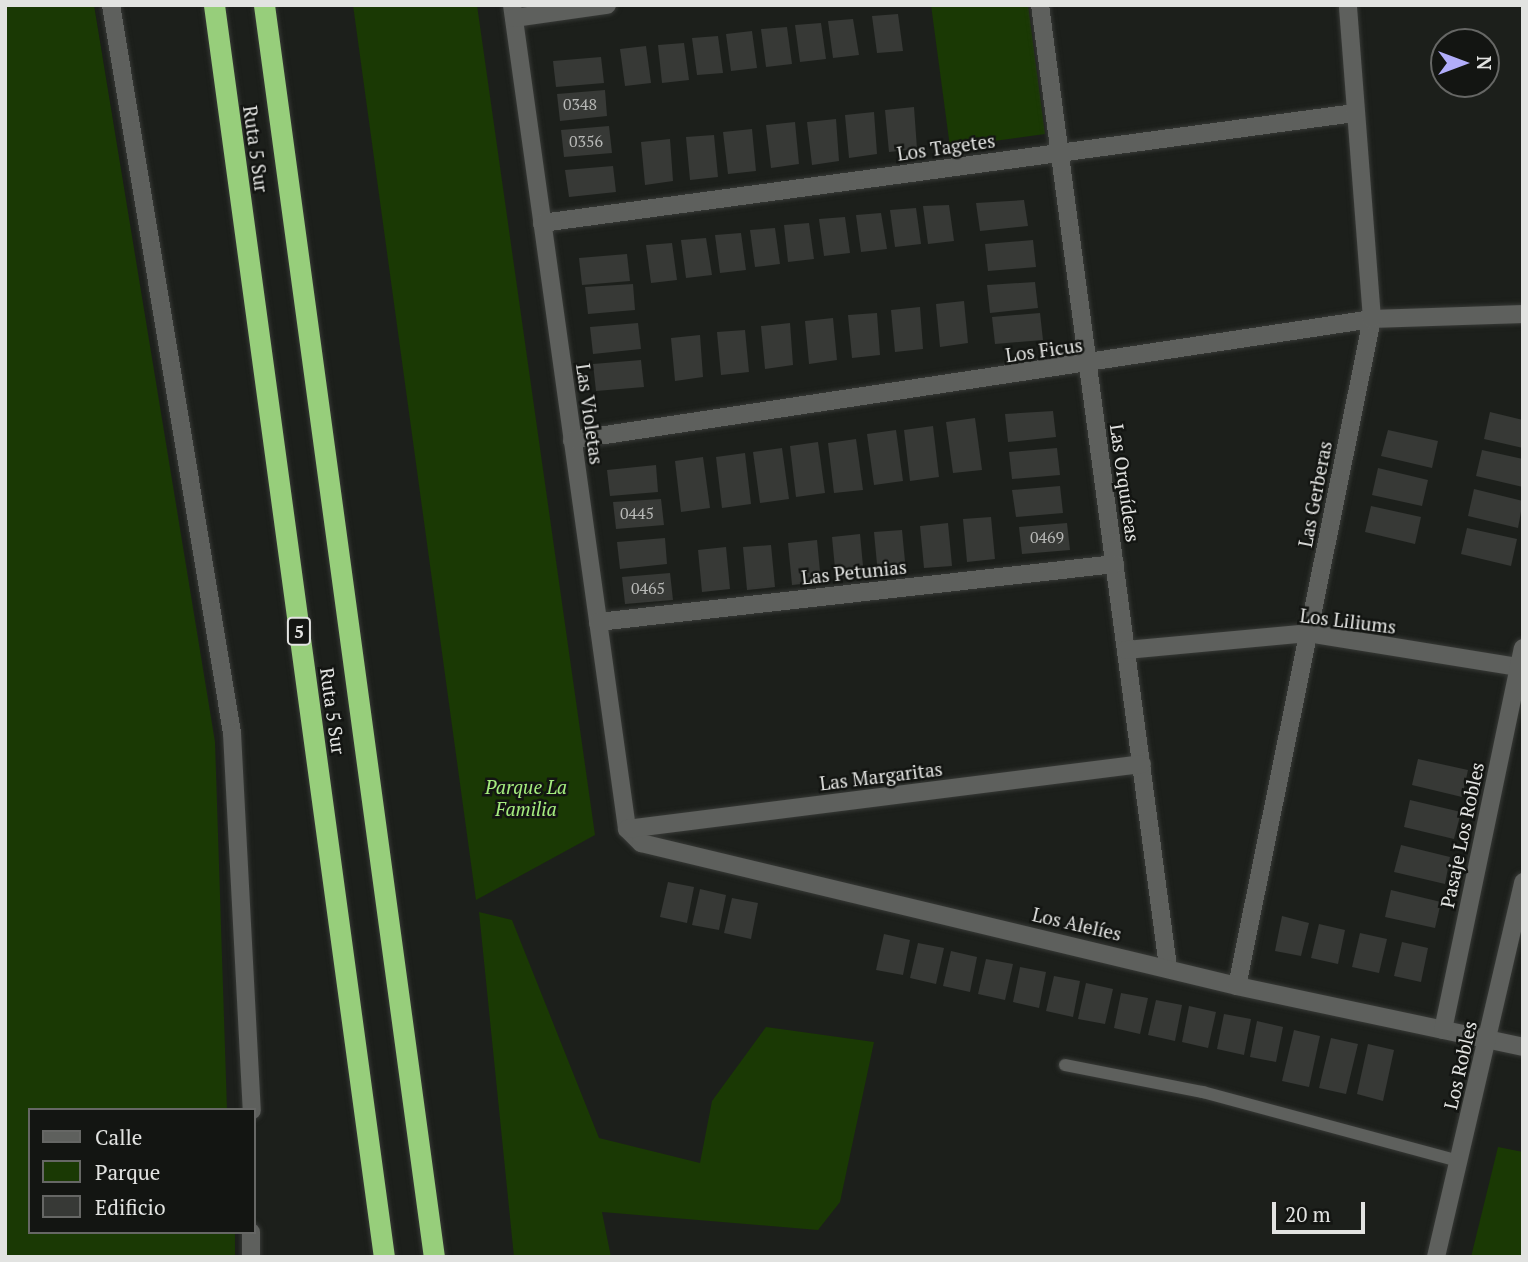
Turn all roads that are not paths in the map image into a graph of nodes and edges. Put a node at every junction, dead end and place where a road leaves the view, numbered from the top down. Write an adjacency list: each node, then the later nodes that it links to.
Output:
1 (111, 5): 30 (street)
2 (214, 5): 34 (highway, Ruta 5 Sur / 5)
3 (264, 5): 35 (highway, Ruta 5 Sur)
4 (607, 5): 7 (street)
5 (1040, 5): 9 (street, Las Orquídeas)
6 (1348, 5): 8 (street, Las Gerberas)
7 (513, 12): 10 (street, Las Violetas)
8 (1356, 113): 9 (street, Los Tagetes); 12 (street, Las Gerberas)
9 (1060, 153): 10 (street, Los Tagetes); 13 (street, Las Orquídeas)
10 (542, 223): 14 (street, Las Violetas)
11 (1523, 314): 12 (street, Los Ficus)
12 (1371, 319): 13 (street, Los Ficus); 17 (street, Las Gerberas)
13 (1088, 365): 14 (street, Los Ficus); 15 (street, Las Orquídeas)
14 (572, 440): 16 (street, Las Violetas)
15 (1115, 564): 16 (street, Las Petunias); 19 (street, Las Orquídeas)
16 (597, 622): 22 (street, Las Violetas)
17 (1308, 633): 19 (street, Los Liliums); 20 (street, Los Liliums); 25 (street, Las Gerberas)
18 (1523, 648): 20 (street, Pasaje Los Robles)
19 (1126, 650): 21 (street, Las Orquídeas)
20 (1521, 668): 26 (street, Pasaje Los Robles)
21 (1142, 764): 22 (street, Las Margaritas); 24 (street, Las Orquídeas)
22 (626, 829): 24 (street, Los Alelíes)
23 (1523, 882): 27 (street, Los Robles)
24 (1168, 967): 25 (street, Los Alelíes)
25 (1237, 986): 26 (street, Los Alelíes)
26 (1443, 1030): 27 (street, Los Alelíes)
27 (1489, 1038): 28 (street, Los Alelíes); 31 (street, Los Robles)
28 (1523, 1047)
29 (1065, 1065): 31 (lane)
30 (252, 1108)
31 (1459, 1161): 36 (street, Los Robles)
32 (251, 1234): 33 (street)
33 (251, 1257)
34 (384, 1257)
35 (435, 1257)
36 (1436, 1257)

